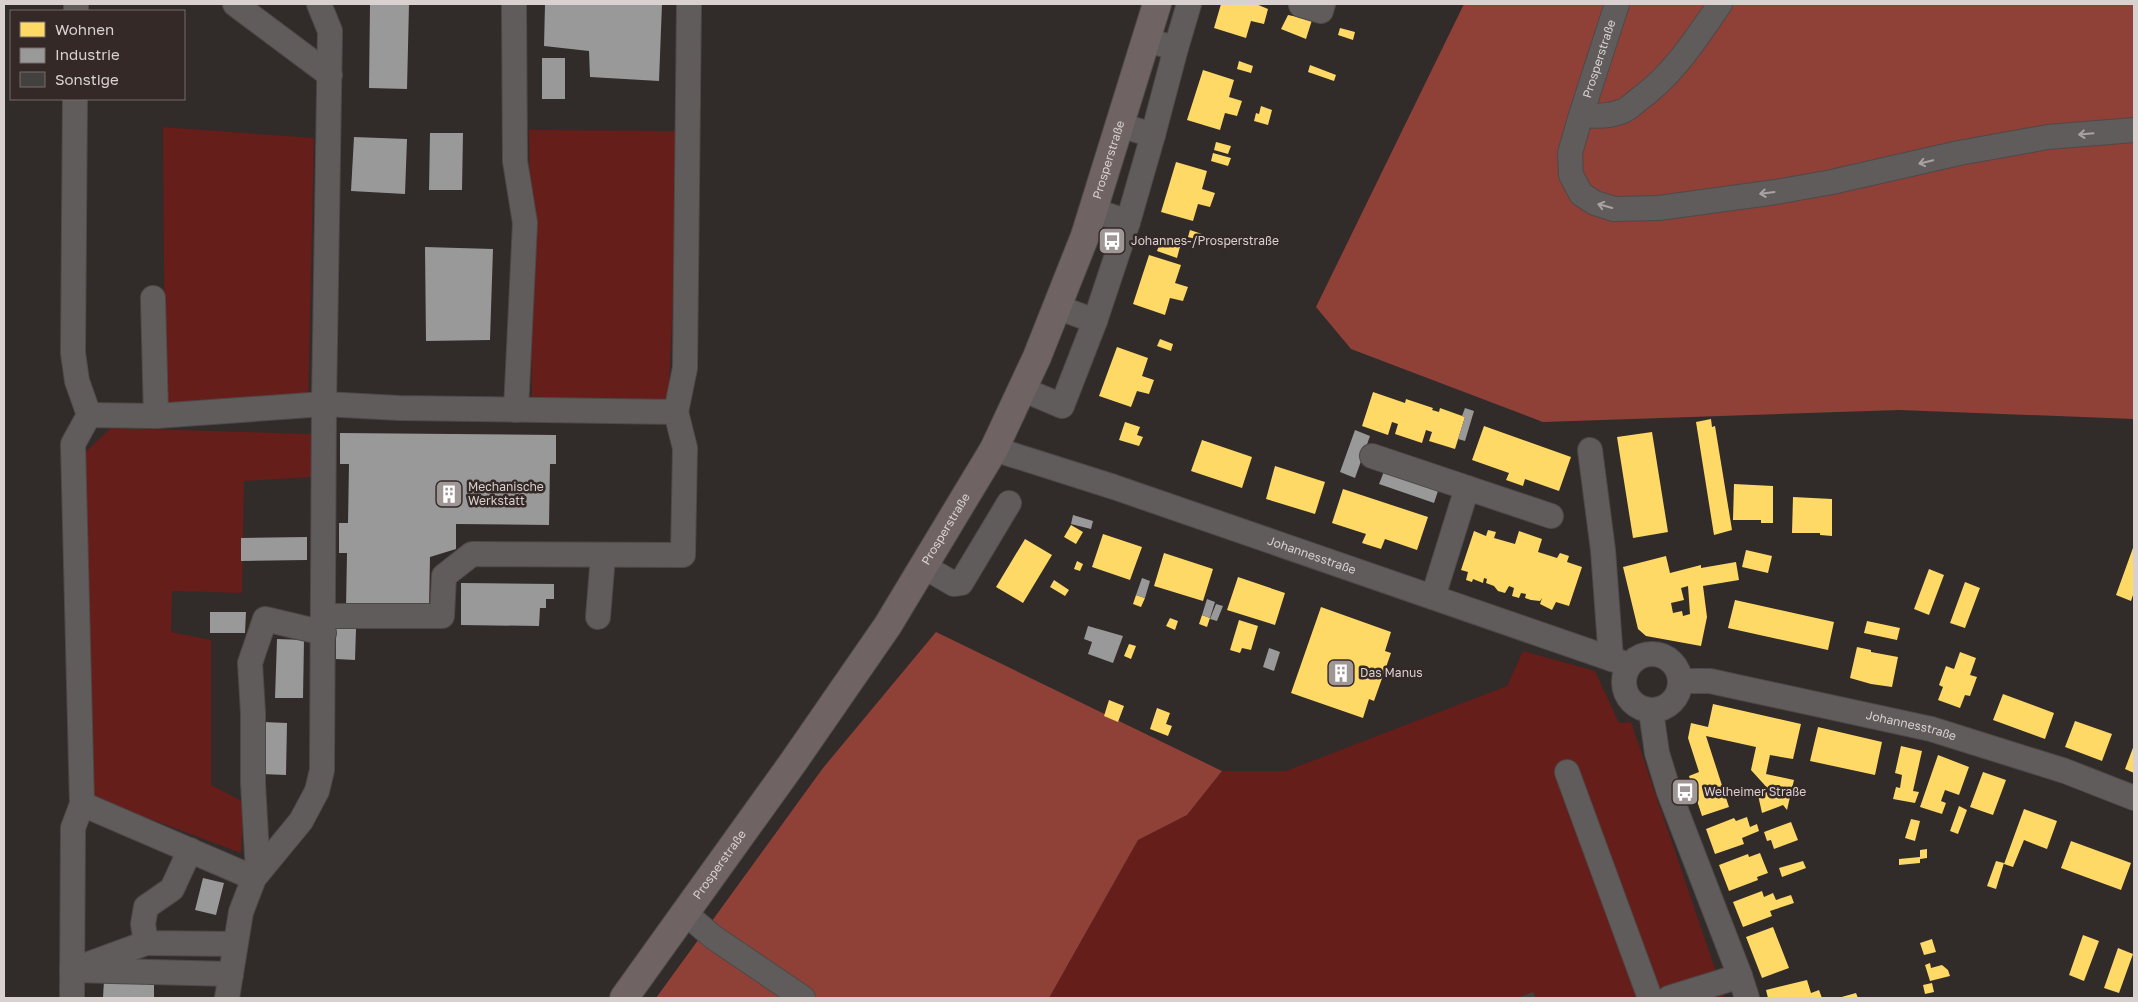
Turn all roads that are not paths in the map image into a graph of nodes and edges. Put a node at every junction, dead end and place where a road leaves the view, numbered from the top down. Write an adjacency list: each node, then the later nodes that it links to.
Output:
1 (235, 4): 13 (street)
2 (319, 4): 10 (street)
3 (330, 4): 10 (street)
4 (514, 4): 26 (street)
5 (689, 4): 27 (street)
6 (1157, 4): 11 (main road, Prosperstraße)
7 (1189, 4): 12 (street)
8 (1617, 4): 15 (street, Prosperstraße)
9 (1720, 4): 15 (street)
10 (330, 31): 13 (street)
11 (1145, 40): 12 (street); 16 (main road, Prosperstraße)
12 (1176, 48): 18 (street)
13 (330, 75): 25 (street)
14 (75, 100): 28 (street)
15 (1581, 115): 17 (street, Prosperstraße, one-way to 15)
16 (1119, 125): 18 (street); 19 (main road, Prosperstraße)
17 (2134, 130)
18 (1153, 135): 20 (street)
19 (1093, 210): 20 (street); 22 (main road, Prosperstraße)
20 (1128, 222): 23 (street)
21 (153, 298): 29 (street)
22 (1057, 307): 23 (street); 24 (main road, Prosperstraße)
23 (1095, 321): 24 (street)
24 (1022, 389): 30 (main road, Prosperstraße)
25 (324, 404): 26 (street); 29 (street); 40 (street)
26 (516, 410): 27 (street)
27 (676, 412): 36 (street)
28 (89, 415): 29 (street); 46 (street)
29 (156, 416)
30 (994, 449): 37 (main road, Prosperstraße); 38 (street, Johannesstraße)
31 (1590, 450): 41 (street)
32 (1372, 456): 33 (street)
33 (1467, 488): 35 (street); 38 (street)
34 (1009, 504): 37 (street)
35 (1551, 516)
36 (602, 556): 39 (street); 40 (street)
37 (923, 566): 49 (main road, Prosperstraße)
38 (1433, 598): 41 (street, Johannesstraße)
39 (598, 617)
40 (323, 624): 48 (street); 48 (street)
41 (1620, 662): 42 (street); 43 (street)
42 (1680, 682): 43 (street); 45 (street, Johannesstraße)
43 (1651, 711): 54 (street)
44 (1567, 772): 59 (street)
45 (2134, 798)
46 (82, 804): 47 (street); 52 (street)
47 (190, 850): 48 (street); 50 (street)
48 (256, 876): 51 (street)
49 (686, 913): 57 (main road, Prosperstraße); 58 (street)
50 (146, 943): 51 (street); 52 (street)
51 (235, 944): 53 (street)
52 (72, 970): 53 (street); 55 (street)
53 (231, 974): 56 (street)
54 (1740, 976): 60 (street); 61 (street)
55 (72, 998)
56 (227, 998)
57 (624, 998)
58 (803, 998)
59 (1650, 998)
60 (1669, 998)
61 (1746, 998)

